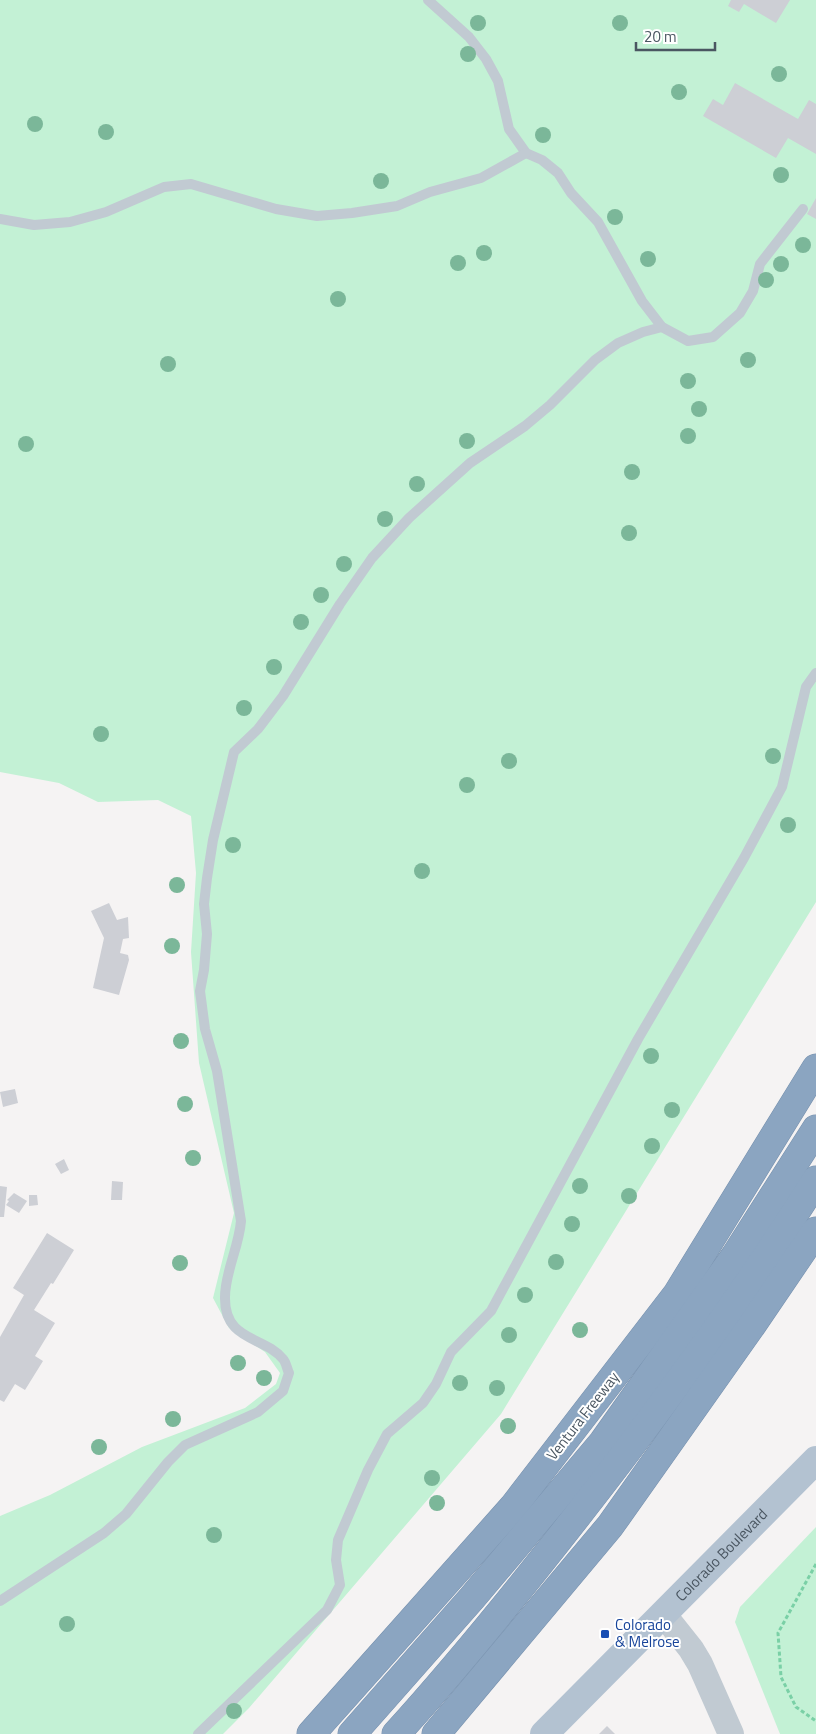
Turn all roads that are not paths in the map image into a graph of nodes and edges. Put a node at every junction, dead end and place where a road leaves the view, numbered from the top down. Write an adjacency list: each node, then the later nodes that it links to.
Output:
1 (428, 0): 2 (lane)
2 (526, 153): 4 (lane); 5 (lane)
3 (803, 209): 5 (lane)
4 (0, 218)
5 (662, 327): 12 (lane)
6 (816, 673): 14 (lane)
7 (816, 1068): 15 (highway, Ventura Freeway)
8 (816, 1129): 16 (highway)
9 (816, 1180): 17 (highway)
10 (816, 1231): 18 (highway)
11 (816, 1460): 13 (main road, Colorado Boulevard)
12 (0, 1601)
13 (664, 1615): 19 (main road, Colorado Boulevard); 20 (street)
14 (198, 1734)
15 (311, 1734)
16 (352, 1734)
17 (396, 1734)
18 (436, 1734)
19 (544, 1734)
20 (731, 1734)

